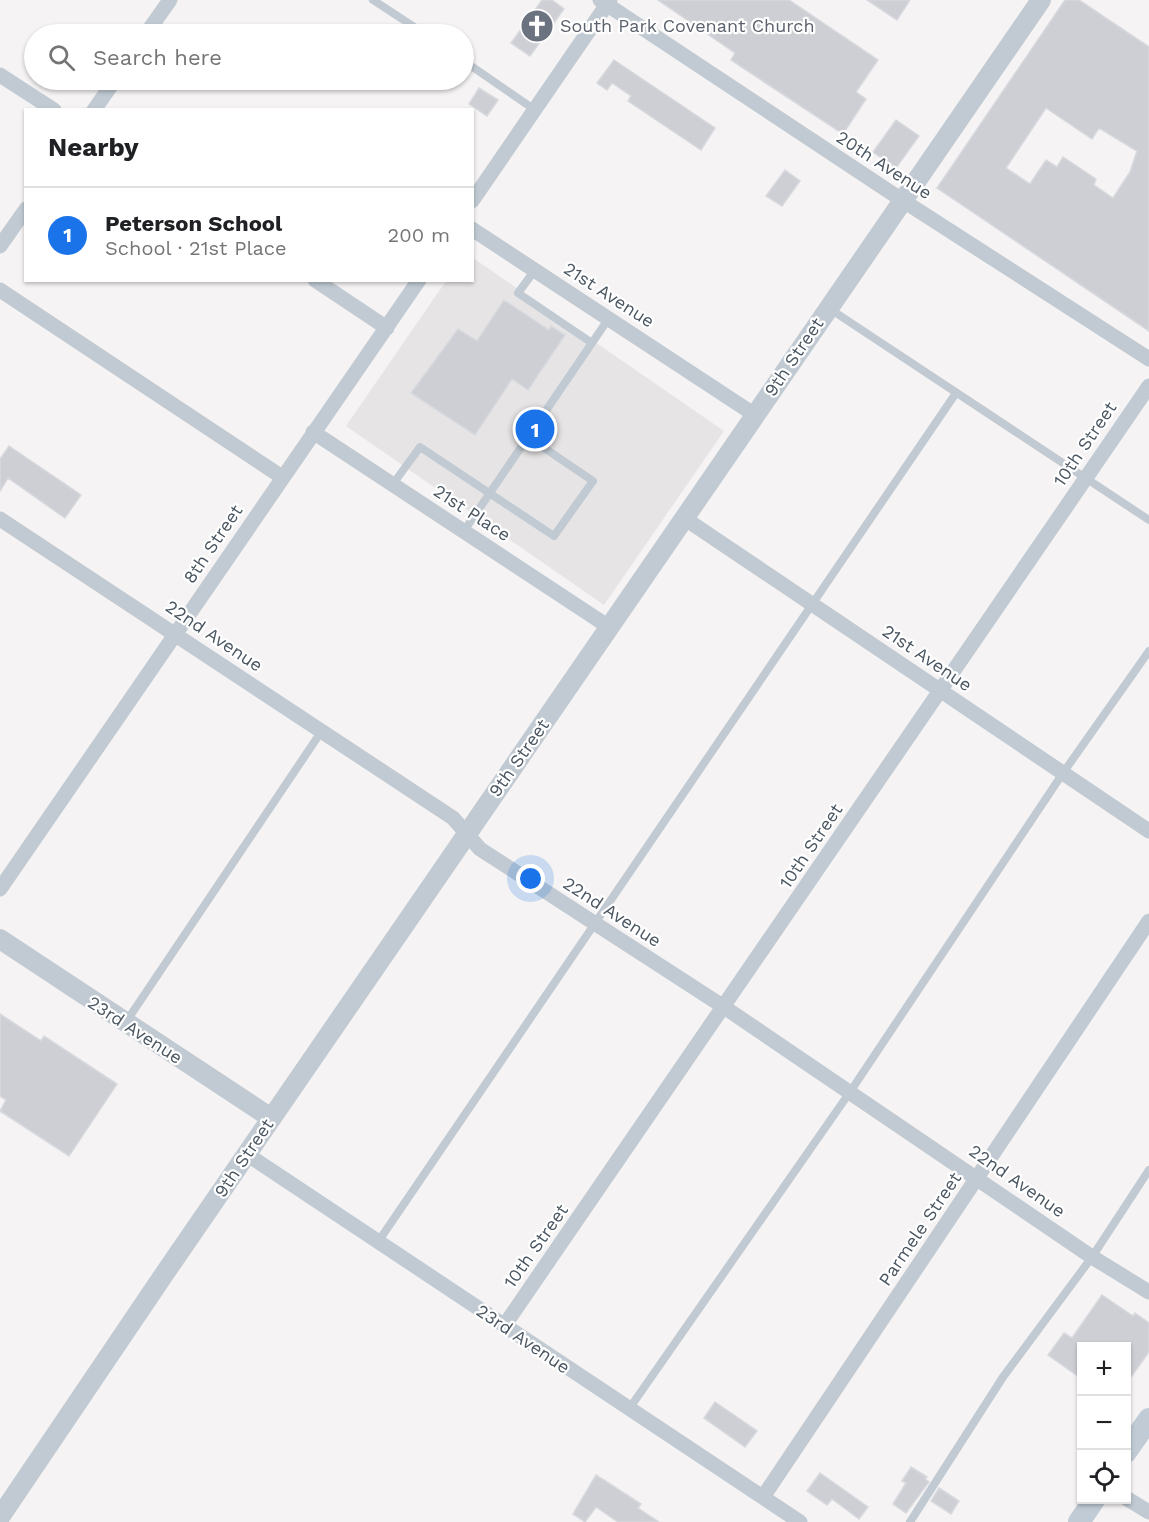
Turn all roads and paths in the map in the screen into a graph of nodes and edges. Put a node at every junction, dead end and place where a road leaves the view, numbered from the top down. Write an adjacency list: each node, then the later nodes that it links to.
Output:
1 (170, 0): 5 (street)
2 (373, 0): 6 (lane)
3 (1041, 0): 14 (street, 9th Street)
4 (606, 2): 12 (street); 14 (street, 20th Avenue)
5 (153, 24)
6 (410, 24)
7 (474, 68): 12 (lane)
8 (0, 75): 10 (street)
9 (108, 90): 11 (street)
10 (51, 108)
11 (95, 108)
12 (535, 110): 13 (street)
13 (474, 198)
14 (902, 200): 22 (street, 9th Street); 26 (street, 20th Avenue)
15 (24, 212): 17 (street)
16 (474, 230): 18 (street, 21st Avenue)
17 (0, 246)
18 (535, 270): 23 (street, 21st Avenue); 25 (lane)
19 (318, 282): 24 (street)
20 (418, 282): 24 (street, 8th Street)
21 (0, 290): 32 (street)
22 (828, 308): 28 (lane); 29 (street, 9th Street)
23 (609, 318): 25 (lane); 29 (street, 21st Avenue)
24 (387, 328): 30 (street, 8th Street)
25 (592, 343): 31 (lane)
26 (1149, 359)
27 (1149, 386): 33 (street, 10th Street)
28 (956, 393): 33 (lane); 40 (lane)
29 (755, 414): 36 (street, 9th Street)
30 (313, 432): 32 (street, 8th Street); 34 (street, 21st Place)
31 (528, 437): 35 (lane); 35 (lane)
32 (282, 477): 42 (street, 8th Street)
33 (1085, 479): 38 (lane); 44 (street, 10th Street)
34 (393, 484): 35 (lane); 39 (street, 21st Place)
35 (490, 494): 39 (lane)
36 (684, 518): 40 (street, 21st Avenue); 41 (street, 9th Street)
37 (0, 519): 42 (street, 22nd Avenue)
38 (1149, 520)
39 (464, 531): 41 (street, 21st Place)
40 (811, 604): 44 (street, 21st Avenue); 51 (lane)
41 (609, 627): 48 (street, 9th Street)
42 (176, 634): 45 (street, 22nd Avenue); 49 (street, 8th Street)
43 (1149, 651): 46 (lane)
44 (941, 690): 46 (street, 21st Avenue); 53 (street, 10th Street)
45 (321, 732): 48 (street, 22nd Avenue); 54 (lane)
46 (1064, 773): 47 (street, 21st Avenue); 55 (lane)
47 (1149, 831)
48 (467, 834): 51 (street, 22nd Avenue); 56 (street, 9th Street)
49 (0, 889)
50 (1149, 921): 59 (street, Parmele Street)
51 (592, 924): 53 (street, 22nd Avenue); 60 (lane)
52 (0, 939): 54 (street, 23rd Avenue)
53 (724, 1007): 55 (street, 22nd Avenue); 63 (street, 10th Street)
54 (125, 1024): 56 (street, 23rd Avenue)
55 (850, 1092): 59 (street, 22nd Avenue); 64 (lane)
56 (271, 1118): 57 (street, 9th Street)
57 (248, 1155): 60 (street, 23rd Avenue); 71 (street, 9th Street)
58 (1149, 1170): 61 (lane)
59 (978, 1178): 61 (street, 22nd Avenue); 67 (street, Parmele Street)
60 (378, 1242): 63 (street, 23rd Avenue)
61 (1092, 1257): 62 (street, 22nd Avenue); 73 (lane)
62 (1149, 1292)
63 (504, 1326): 64 (street, 23rd Avenue)
64 (629, 1409): 67 (street, 23rd Avenue)
65 (1149, 1419): 66 (main road)
66 (1127, 1450)
67 (763, 1497): 72 (street, 23rd Avenue)
68 (1131, 1501): 70 (street)
69 (1091, 1504): 74 (main road)
70 (1149, 1512)
71 (0, 1517)
72 (800, 1522)
73 (910, 1522)
74 (1078, 1522)

